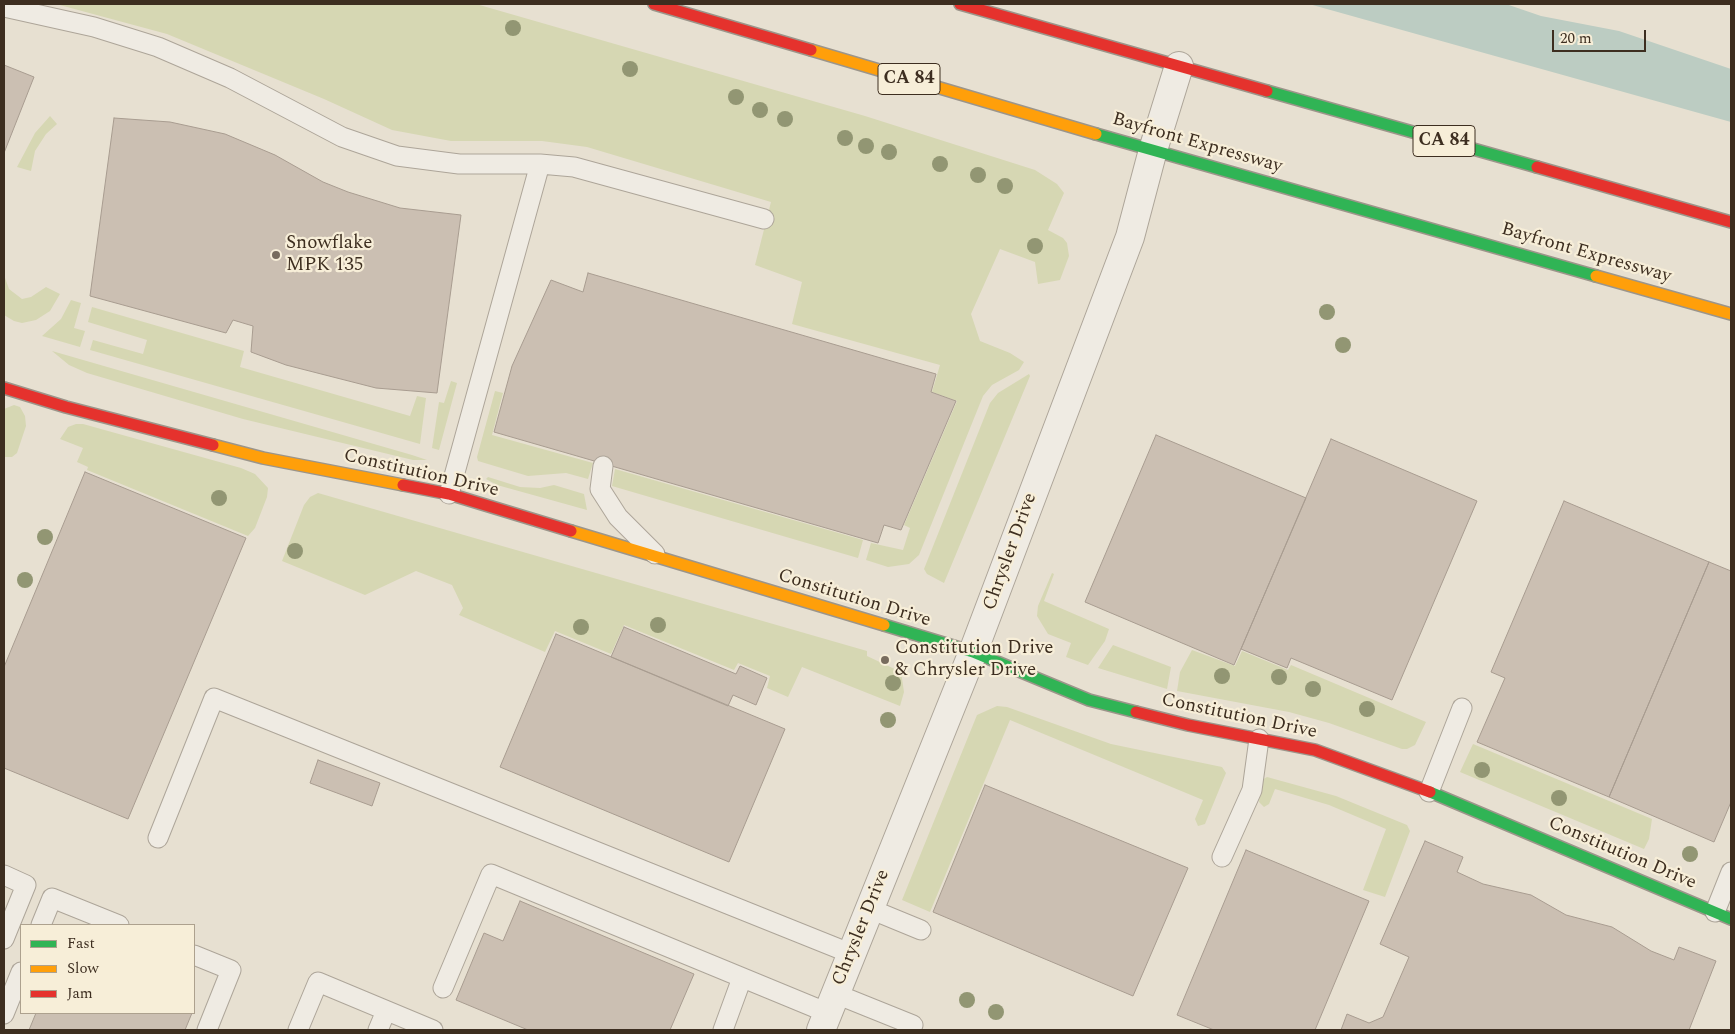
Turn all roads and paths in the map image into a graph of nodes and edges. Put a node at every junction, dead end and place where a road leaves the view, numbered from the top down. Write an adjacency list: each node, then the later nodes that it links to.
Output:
1 (654, 4): 5 (main road, Bayfront Expressway / CA 84)
2 (960, 4): 4 (main road, CA 84)
3 (4, 7): 6 (lane)
4 (1179, 66): 5 (street, Chrysler Drive); 8 (main road, CA 84)
5 (1153, 150): 9 (main road, Bayfront Expressway / CA 84); 14 (street, Chrysler Drive)
6 (540, 164): 7 (lane); 12 (lane)
7 (764, 219)
8 (1731, 222)
9 (1731, 314)
10 (4, 388): 12 (main road, Constitution Drive)
11 (603, 466): 13 (lane)
12 (449, 494): 13 (main road, Constitution Drive)
13 (659, 558): 14 (main road, Constitution Drive)
14 (974, 652): 16 (main road, Constitution Drive); 22 (street, Chrysler Drive)
15 (1462, 708): 17 (lane)
16 (1258, 740): 17 (main road, Constitution Drive); 19 (lane)
17 (1429, 792): 23 (main road, Constitution Drive)
18 (158, 838): 28 (lane)
19 (1222, 858)
20 (1731, 872): 23 (lane)
21 (4, 875): 27 (lane)
22 (870, 909): 26 (lane); 28 (street, Chrysler Drive)
23 (1723, 916)
24 (41, 924): 25 (lane)
25 (117, 924)
26 (921, 930)
27 (4, 939)
28 (852, 954): 34 (street, Chrysler Drive)
29 (195, 956): 37 (lane)
30 (20, 974): 35 (lane)
31 (742, 978): 32 (lane); 34 (lane); 41 (lane)
32 (443, 988)
33 (386, 1011): 38 (lane); 39 (lane); 40 (lane)
34 (828, 1012): 36 (lane)
35 (4, 1014)
36 (913, 1025)
37 (207, 1030)
38 (298, 1030)
39 (378, 1030)
40 (434, 1030)
41 (723, 1030)

